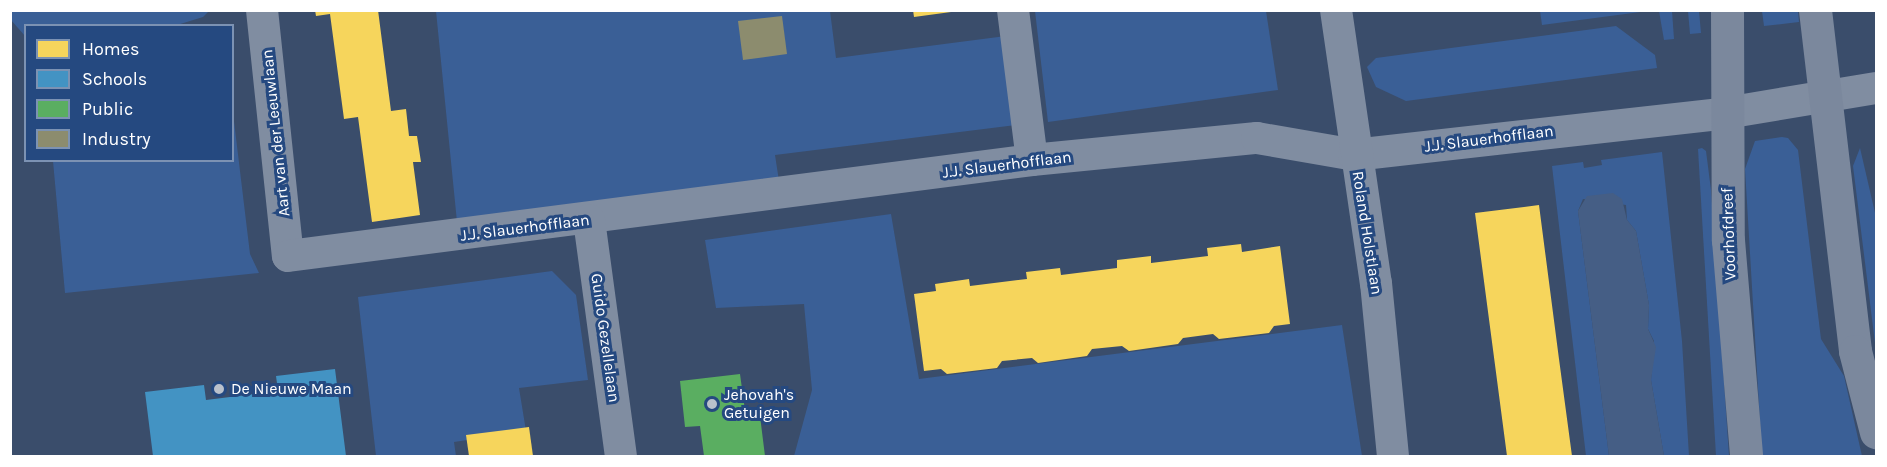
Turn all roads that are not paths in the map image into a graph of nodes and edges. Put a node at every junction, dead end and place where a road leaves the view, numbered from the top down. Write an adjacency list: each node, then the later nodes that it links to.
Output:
1 (262, 10): 12 (street, Aart van der Leeuwlaan)
2 (1013, 10): 10 (street)
3 (1336, 10): 9 (street, Roland Holstlaan)
4 (1728, 10): 8 (street, Voorhofdreef)
5 (1815, 10): 7 (street)
6 (1876, 88): 7 (street, J.J. Slauerhofflaan)
7 (1824, 94): 8 (street, J.J. Slauerhofflaan); 13 (street)
8 (1725, 113): 9 (street, J.J. Slauerhofflaan); 16 (street, Voorhofdreef)
9 (1354, 155): 10 (street, J.J. Slauerhofflaan); 15 (street, Roland Holstlaan)
10 (1032, 160): 11 (street, J.J. Slauerhofflaan)
11 (589, 220): 12 (street, J.J. Slauerhofflaan); 14 (street, Guido Gezellelaan)
12 (288, 256)
13 (1876, 432)
14 (621, 456)
15 (1393, 456)
16 (1746, 456)

